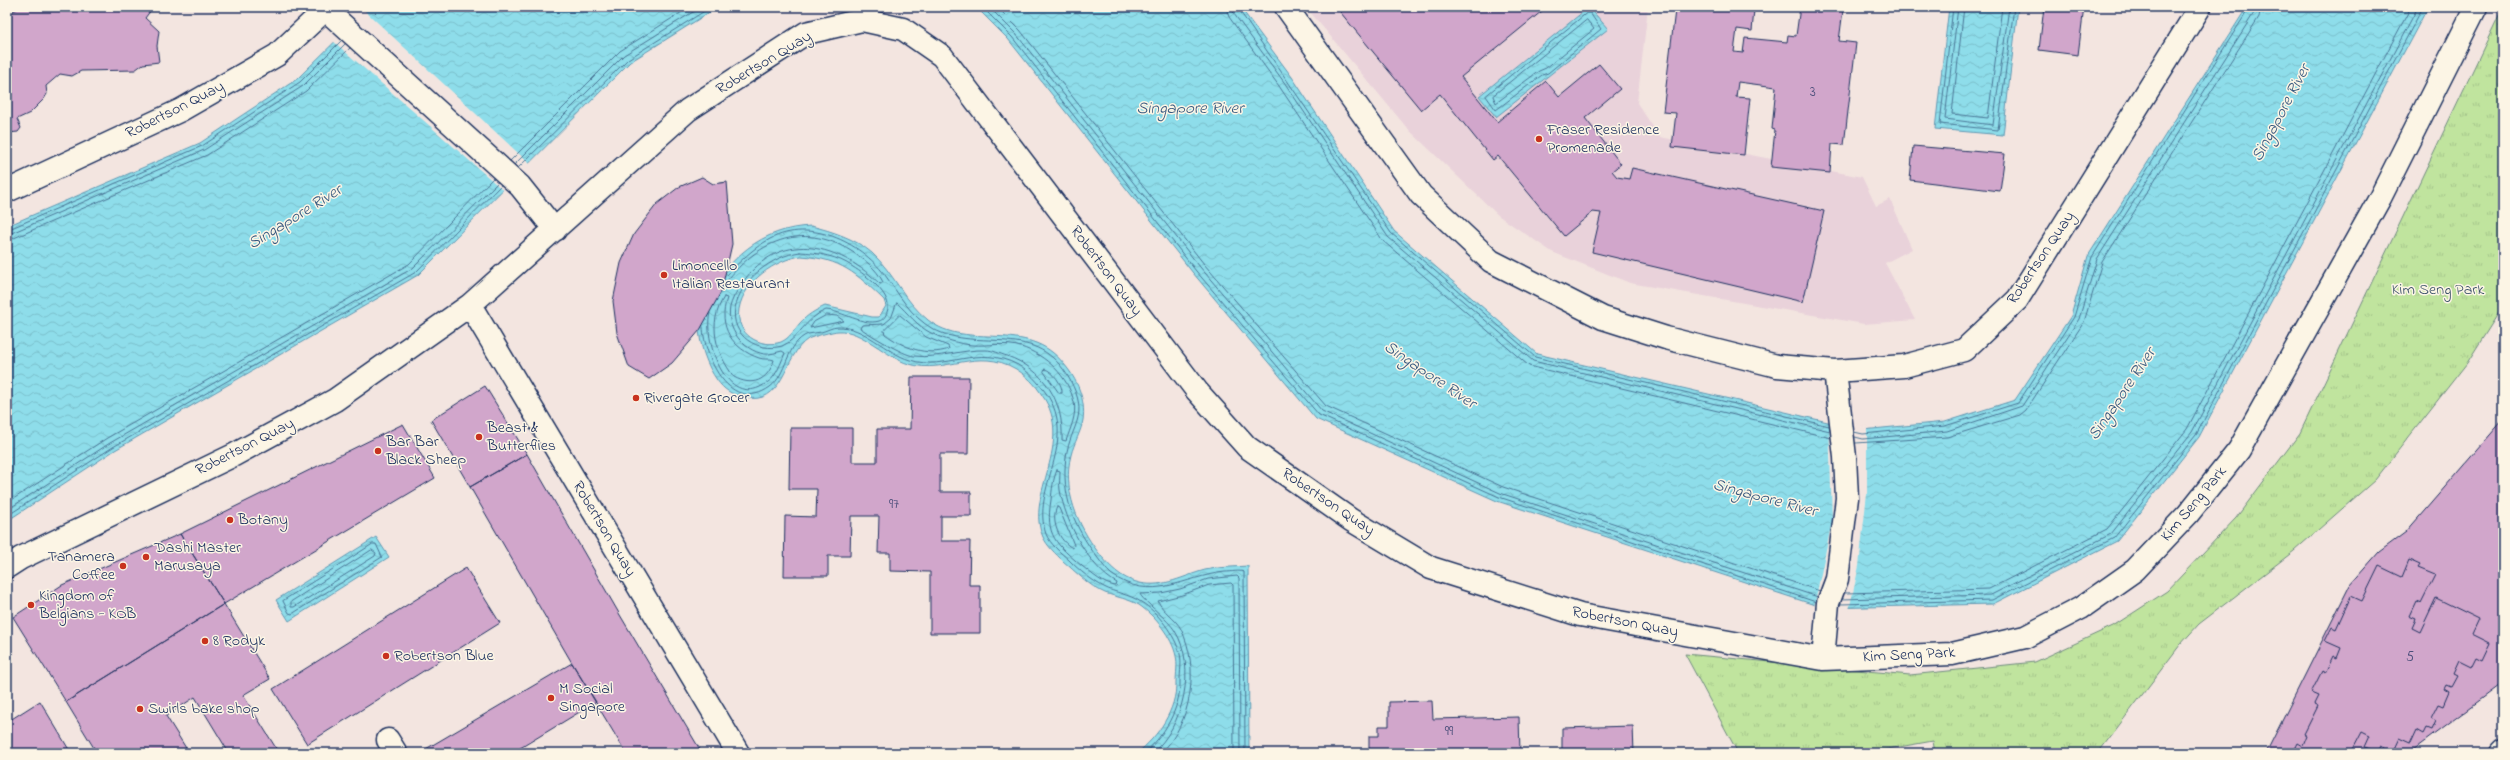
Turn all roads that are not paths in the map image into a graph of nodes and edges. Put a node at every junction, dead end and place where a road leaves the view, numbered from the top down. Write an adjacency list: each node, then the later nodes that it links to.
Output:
1 (1286, 7): 8 (street, Robertson Quay)
2 (2200, 7): 8 (street, Robertson Quay)
3 (2476, 7): 10 (street, Kim Seng Park)
4 (327, 8): 5 (street, Robertson Quay); 6 (street)
5 (7, 191)
6 (556, 230): 7 (street, Robertson Quay); 10 (street, Robertson Quay)
7 (470, 304): 9 (street, Robertson Quay); 12 (street, Robertson Quay)
8 (1835, 371): 10 (street)
9 (7, 567)
10 (1823, 659)
11 (2503, 751): 13 (street)
12 (738, 753)
13 (2500, 753)

